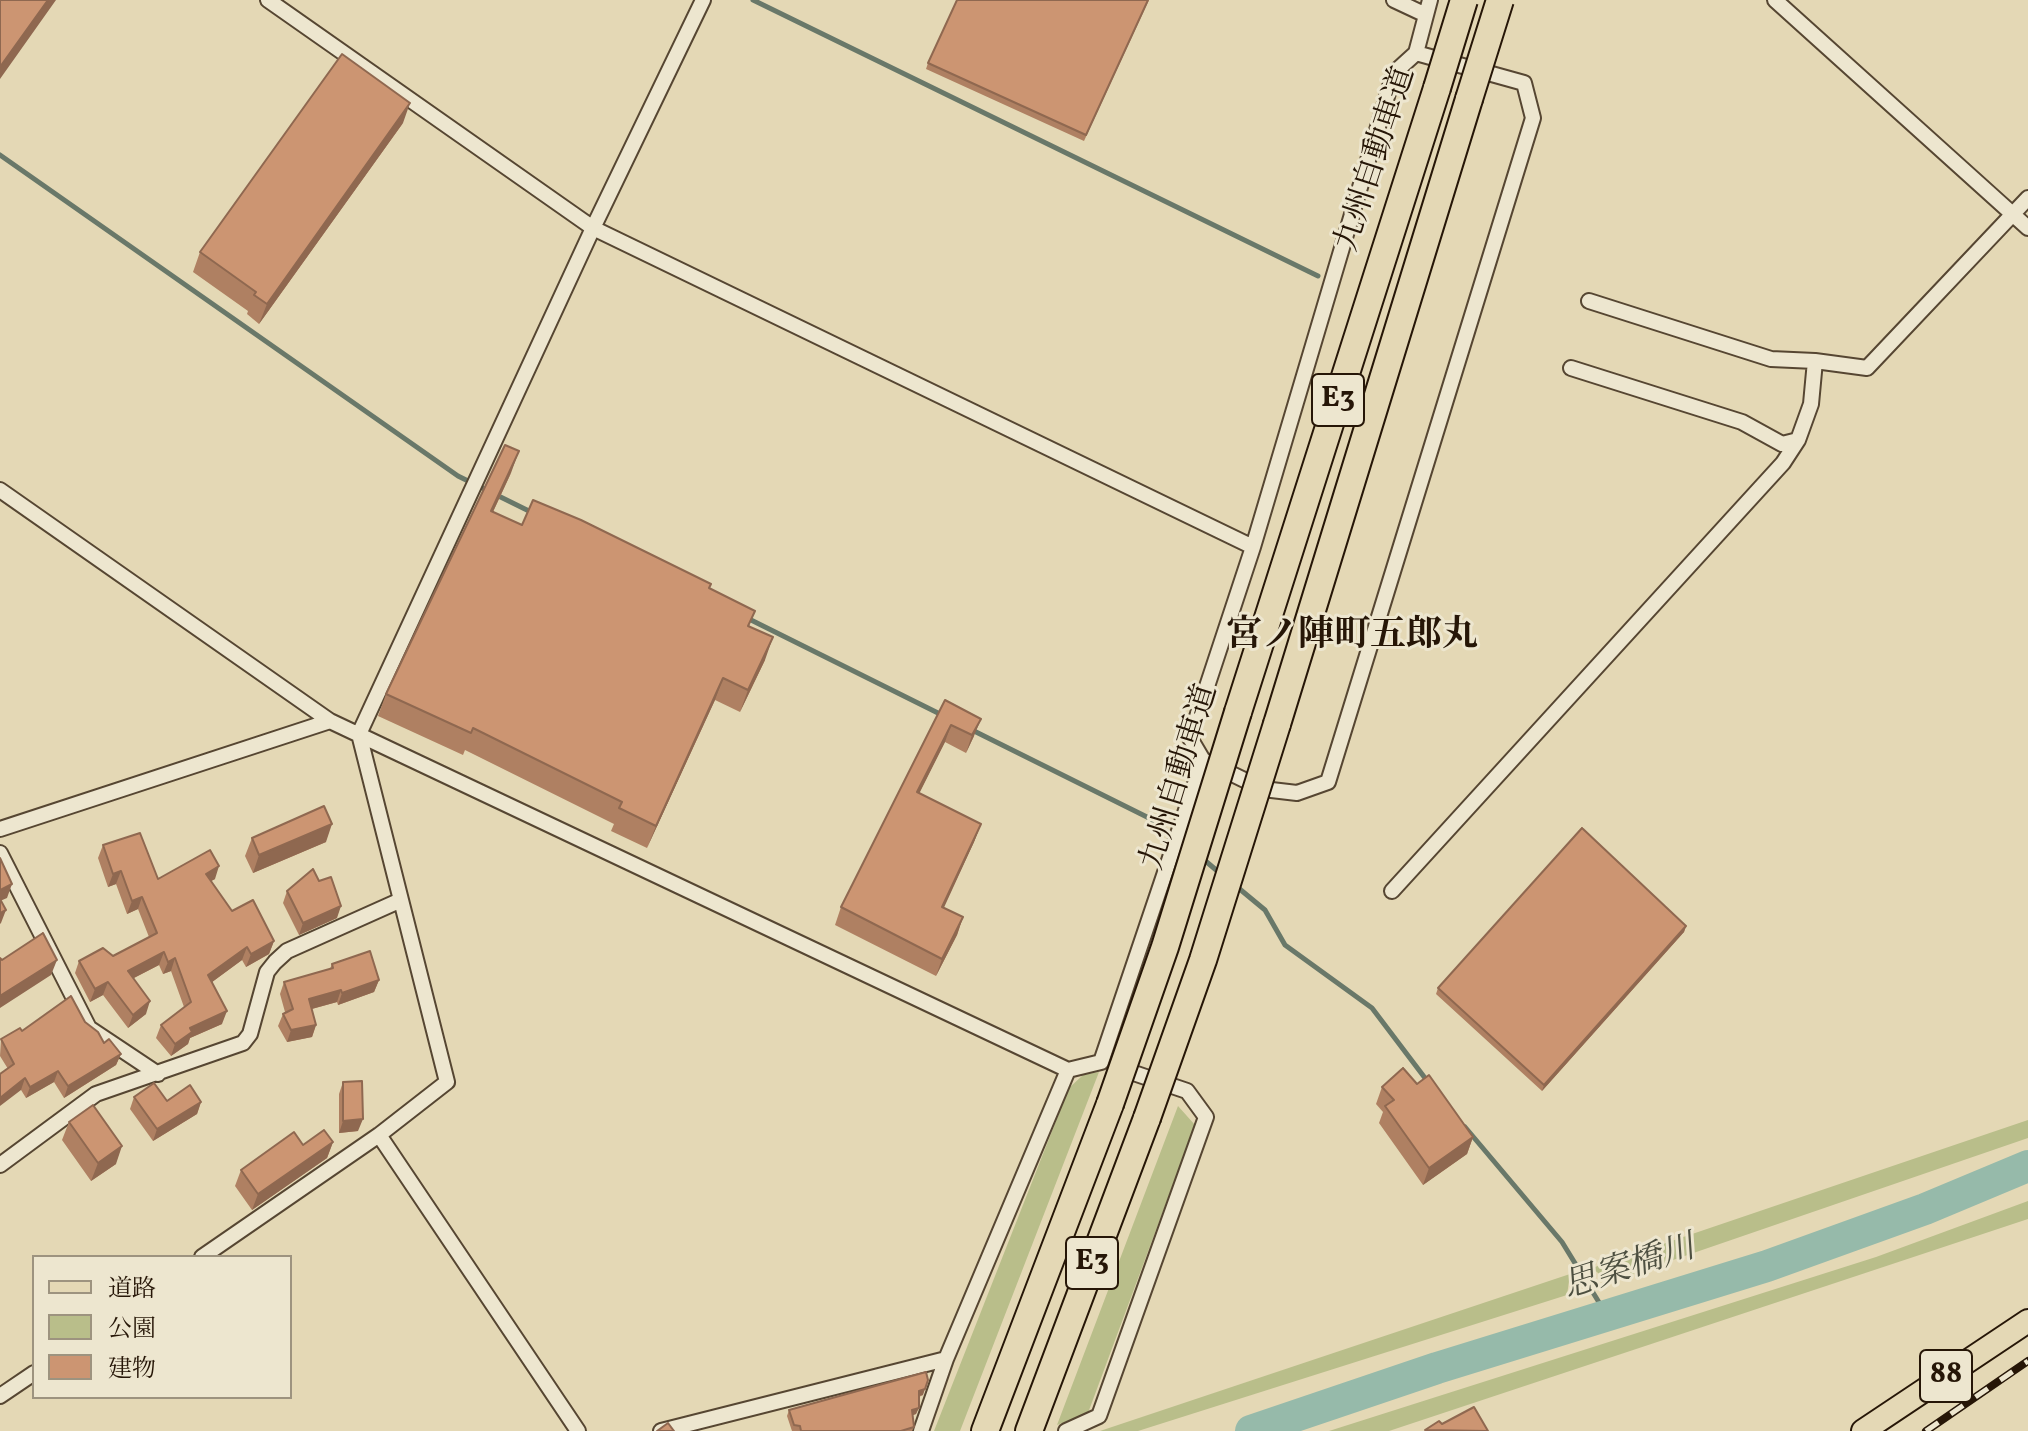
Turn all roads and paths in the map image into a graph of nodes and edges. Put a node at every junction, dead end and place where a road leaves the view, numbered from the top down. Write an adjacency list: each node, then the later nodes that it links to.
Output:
1 (268, 0): 12 (street)
2 (703, 0): 12 (street)
3 (1394, 0): 8 (street)
4 (1430, 0): 8 (street)
5 (1464, 0): 41 (highway, 九州自動車道 / E3, bridge)
6 (1500, 0): 37 (highway, E3, bridge)
7 (1775, 0): 11 (street)
8 (1426, 15): 9 (street)
9 (1416, 53): 19 (street); 22 (street)
10 (2028, 198): 11 (street)
11 (2013, 214): 13 (street); 15 (street)
12 (593, 228): 19 (street); 21 (street)
13 (2028, 228)
14 (1589, 301): 15 (street)
15 (1815, 361): 17 (street)
16 (1571, 368): 17 (street)
17 (1798, 440): 25 (street)
18 (0, 490): 20 (street)
19 (1253, 547): 22 (street)
20 (330, 721): 21 (street); 23 (street)
21 (359, 734): 26 (street); 28 (street)
22 (1203, 760): 27 (street)
23 (0, 829)
24 (0, 853): 29 (street)
25 (1392, 891)
26 (401, 900): 29 (street); 30 (street)
27 (1101, 1062): 28 (street); 42 (street)
28 (1068, 1070): 34 (street)
29 (158, 1074): 31 (street)
30 (379, 1135): 32 (street); 38 (street)
31 (0, 1165)
32 (205, 1255)
33 (2028, 1321): 43 (main road, 88)
34 (946, 1359): 39 (street); 40 (street)
35 (32, 1374): 36 (street)
36 (0, 1396)
37 (1033, 1420)
38 (578, 1431)
39 (661, 1431)
40 (921, 1431)
41 (985, 1431)
42 (1066, 1431)
43 (1863, 1431)

